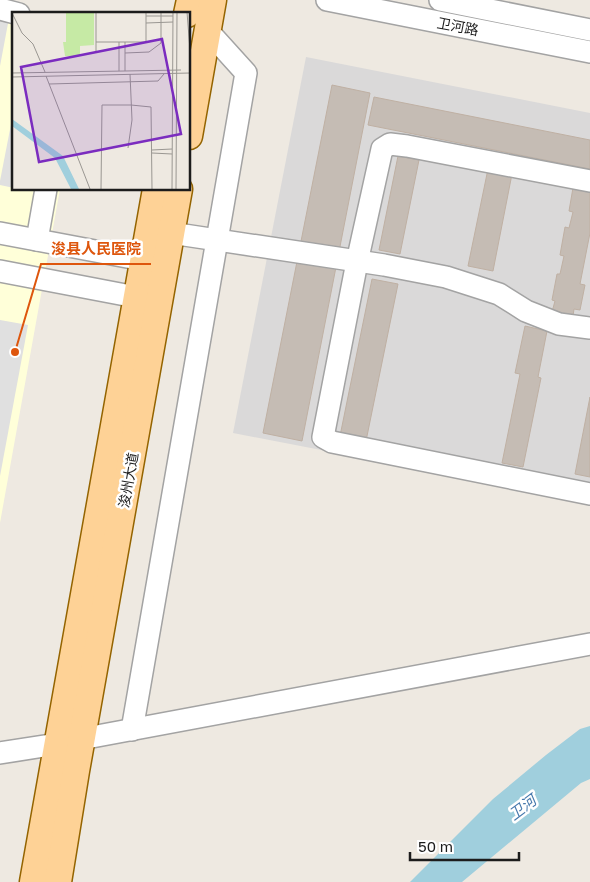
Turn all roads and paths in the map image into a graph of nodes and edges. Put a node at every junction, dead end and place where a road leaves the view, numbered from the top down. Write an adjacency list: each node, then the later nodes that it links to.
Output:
1 (213, 0): 6 (main road)
2 (327, 0): 8 (street, 卫河路)
3 (440, 0): 7 (street, 卫河路)
4 (0, 8): 5 (street)
5 (13, 12)
6 (208, 30): 9 (main road); 17 (street)
7 (590, 30)
8 (590, 52)
9 (190, 130)
10 (590, 181): 19 (street)
11 (46, 190): 16 (street)
12 (156, 190): 18 (main road, 浚州大道)
13 (179, 190): 15 (main road, 浚州大道)
14 (0, 233): 16 (street)
15 (171, 233): 17 (street); 27 (main road, 浚州大道)
16 (36, 240): 18 (street)
17 (217, 240): 19 (street); 25 (street)
18 (143, 260): 21 (main road, 浚州大道)
19 (356, 262): 22 (street); 23 (street)
20 (0, 271): 21 (street)
21 (136, 297): 27 (main road, 浚州大道)
22 (590, 328)
23 (590, 494)
24 (590, 644): 25 (street)
25 (132, 730): 27 (street)
26 (0, 753): 27 (street)
27 (67, 755): 28 (main road); 29 (main road)
28 (33, 882)
29 (58, 882)

